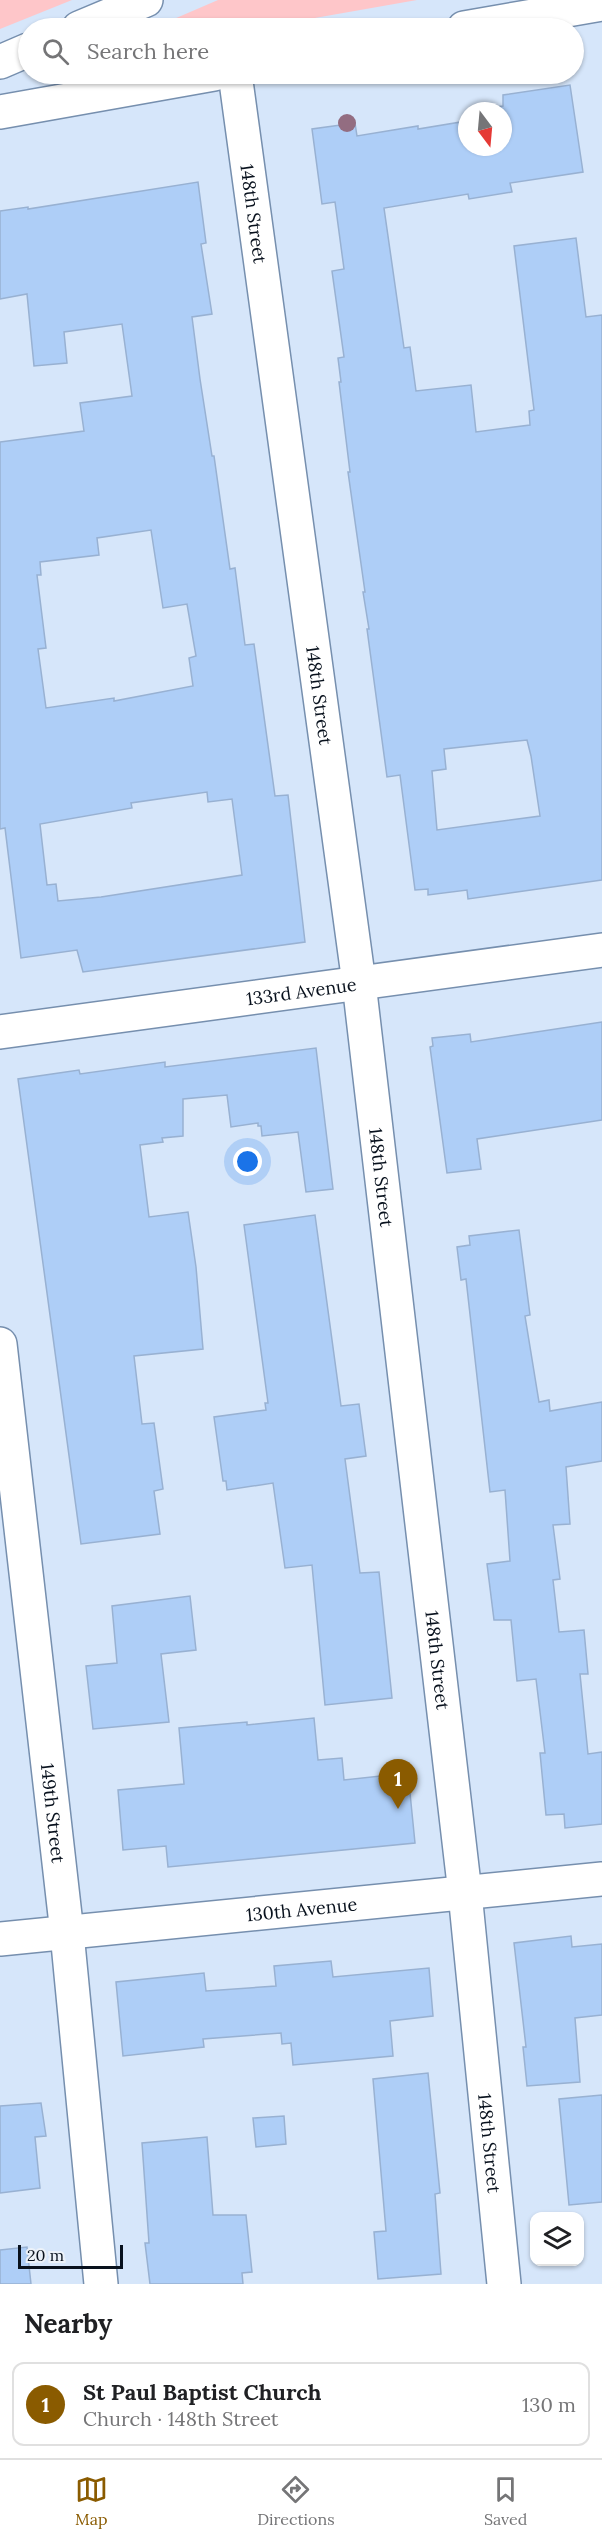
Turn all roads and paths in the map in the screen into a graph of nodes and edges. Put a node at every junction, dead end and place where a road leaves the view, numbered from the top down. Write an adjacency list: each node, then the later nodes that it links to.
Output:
1 (146, 0): 3 (main road)
2 (602, 4): 4 (main road)
3 (104, 18)
4 (522, 18)
5 (18, 54): 6 (main road)
6 (0, 62)
7 (158, 84): 9 (main road)
8 (237, 84): 11 (main road, 148th Street)
9 (0, 112)
10 (602, 950): 11 (main road, 133rd Avenue)
11 (359, 982): 12 (main road, 133rd Avenue); 15 (main road, 148th Street)
12 (0, 1032)
13 (0, 1344): 16 (main road, 149th Street)
14 (602, 1880): 15 (main road, 130th Avenue)
15 (465, 1893): 16 (main road, 130th Avenue); 19 (main road, 148th Street)
16 (67, 1933): 17 (main road, 130th Avenue); 18 (main road, 149th Street)
17 (0, 1939)
18 (101, 2284)
19 (504, 2284)

